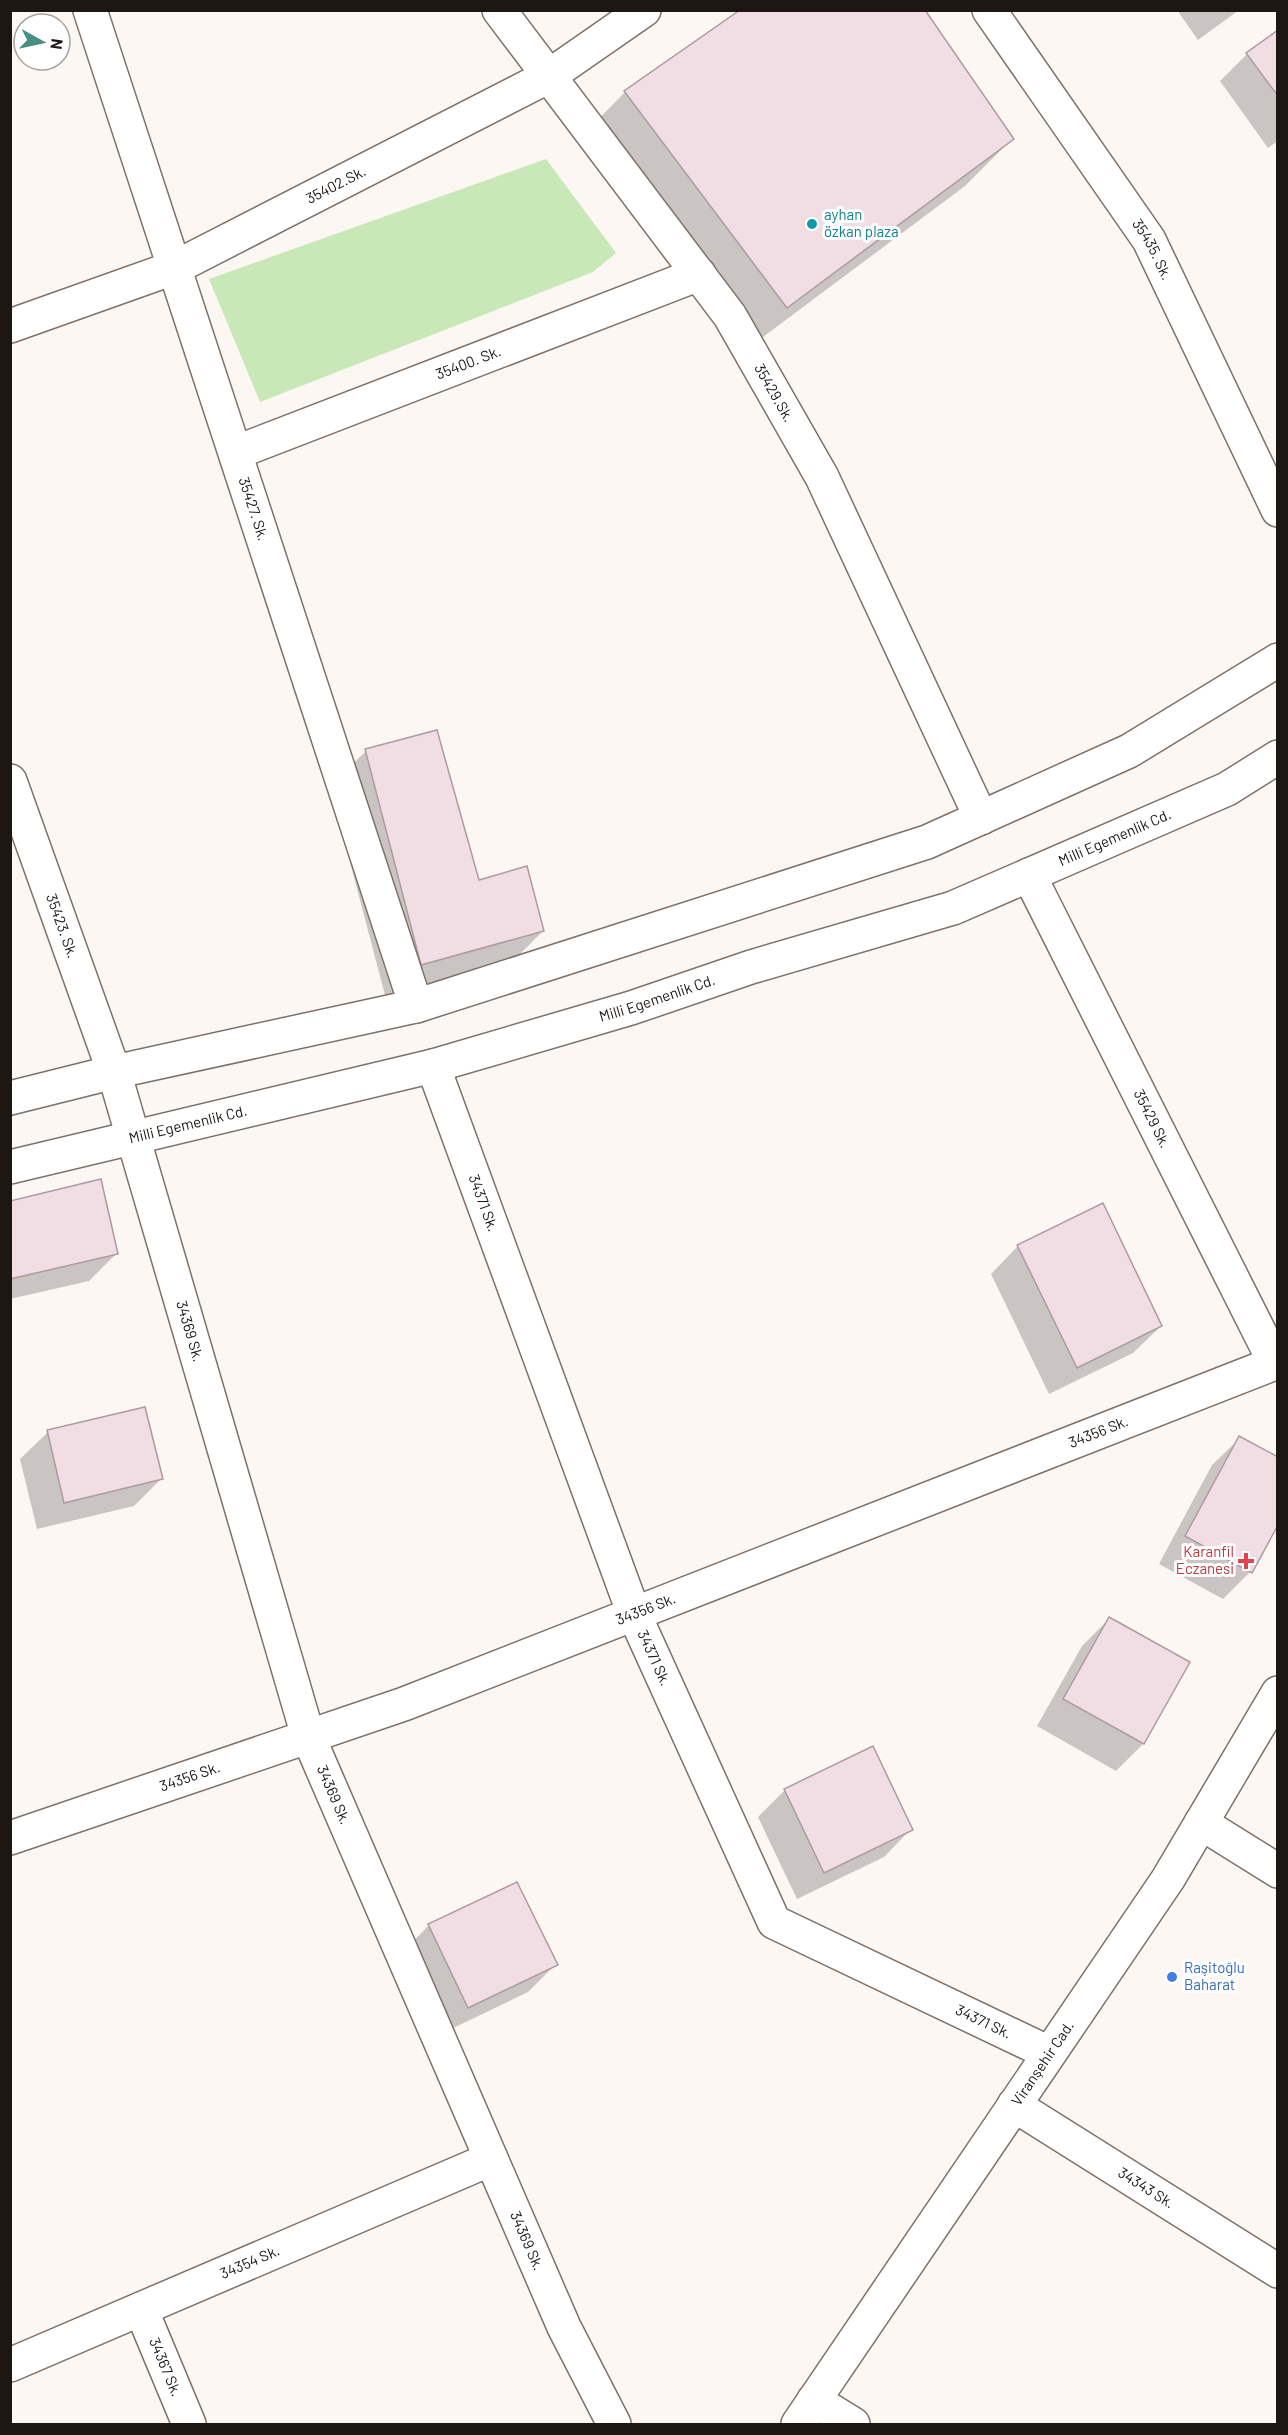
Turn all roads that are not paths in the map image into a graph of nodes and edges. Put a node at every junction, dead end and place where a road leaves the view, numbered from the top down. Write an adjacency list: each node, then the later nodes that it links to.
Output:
1 (90, 10): 6 (street, 35427. Sk.)
2 (499, 10): 5 (street, 35429.Sk.)
3 (644, 10): 5 (street, 35402.Sk.)
4 (988, 10): 10 (street, 35435. Sk.)
5 (549, 76): 6 (street, 35402.Sk.); 7 (street, 35429.Sk.)
6 (176, 267): 8 (street, 35402.Sk.); 9 (street, 35427. Sk.)
7 (699, 274): 9 (street, 35400. Sk.); 14 (street, 35429.Sk.)
8 (10, 326)
9 (237, 452): 16 (street, 35427. Sk.)
10 (1278, 510)
11 (1278, 660): 14 (street)
12 (1278, 758): 15 (street, Milli Egemenlik Cd.)
13 (10, 781): 18 (street, 35423. Sk.)
14 (981, 818): 16 (street)
15 (1029, 875): 17 (street, Milli Egemenlik Cd.); 22 (street, 35429 Sk.)
16 (416, 1006): 18 (street)
17 (433, 1066): 20 (street, Milli Egemenlik Cd.); 23 (street, 34371 Sk.)
18 (114, 1071): 19 (street); 20 (street, 35423. Sk.)
19 (10, 1098)
20 (132, 1136): 21 (street, Milli Egemenlik Cd.); 25 (street, 34369 Sk.)
21 (10, 1167)
22 (1276, 1364): 23 (street, 34356 Sk.)
23 (634, 1614): 25 (street, 34356 Sk.); 29 (street, 34371 Sk.)
24 (1278, 1693): 26 (street, Viranşehir Cad.)
25 (308, 1736): 27 (street, 34356 Sk.); 31 (street, 34369 Sk.)
26 (1201, 1823): 28 (street); 29 (street, Viranşehir Cad.)
27 (10, 1838)
28 (1278, 1871)
29 (1049, 2053): 30 (street, Viranşehir Cad.)
30 (1014, 2105): 32 (street, 34343 Sk.); 35 (street, Viranşehir Cad.)
31 (491, 2159): 33 (street, 34354 Sk.); 37 (street, 34369 Sk.)
32 (1278, 2271)
33 (141, 2309): 34 (street, 34354 Sk.); 36 (street, 34367 Sk.)
34 (10, 2365)
35 (806, 2412): 38 (street)
36 (189, 2424)
37 (614, 2424)
38 (853, 2424)

